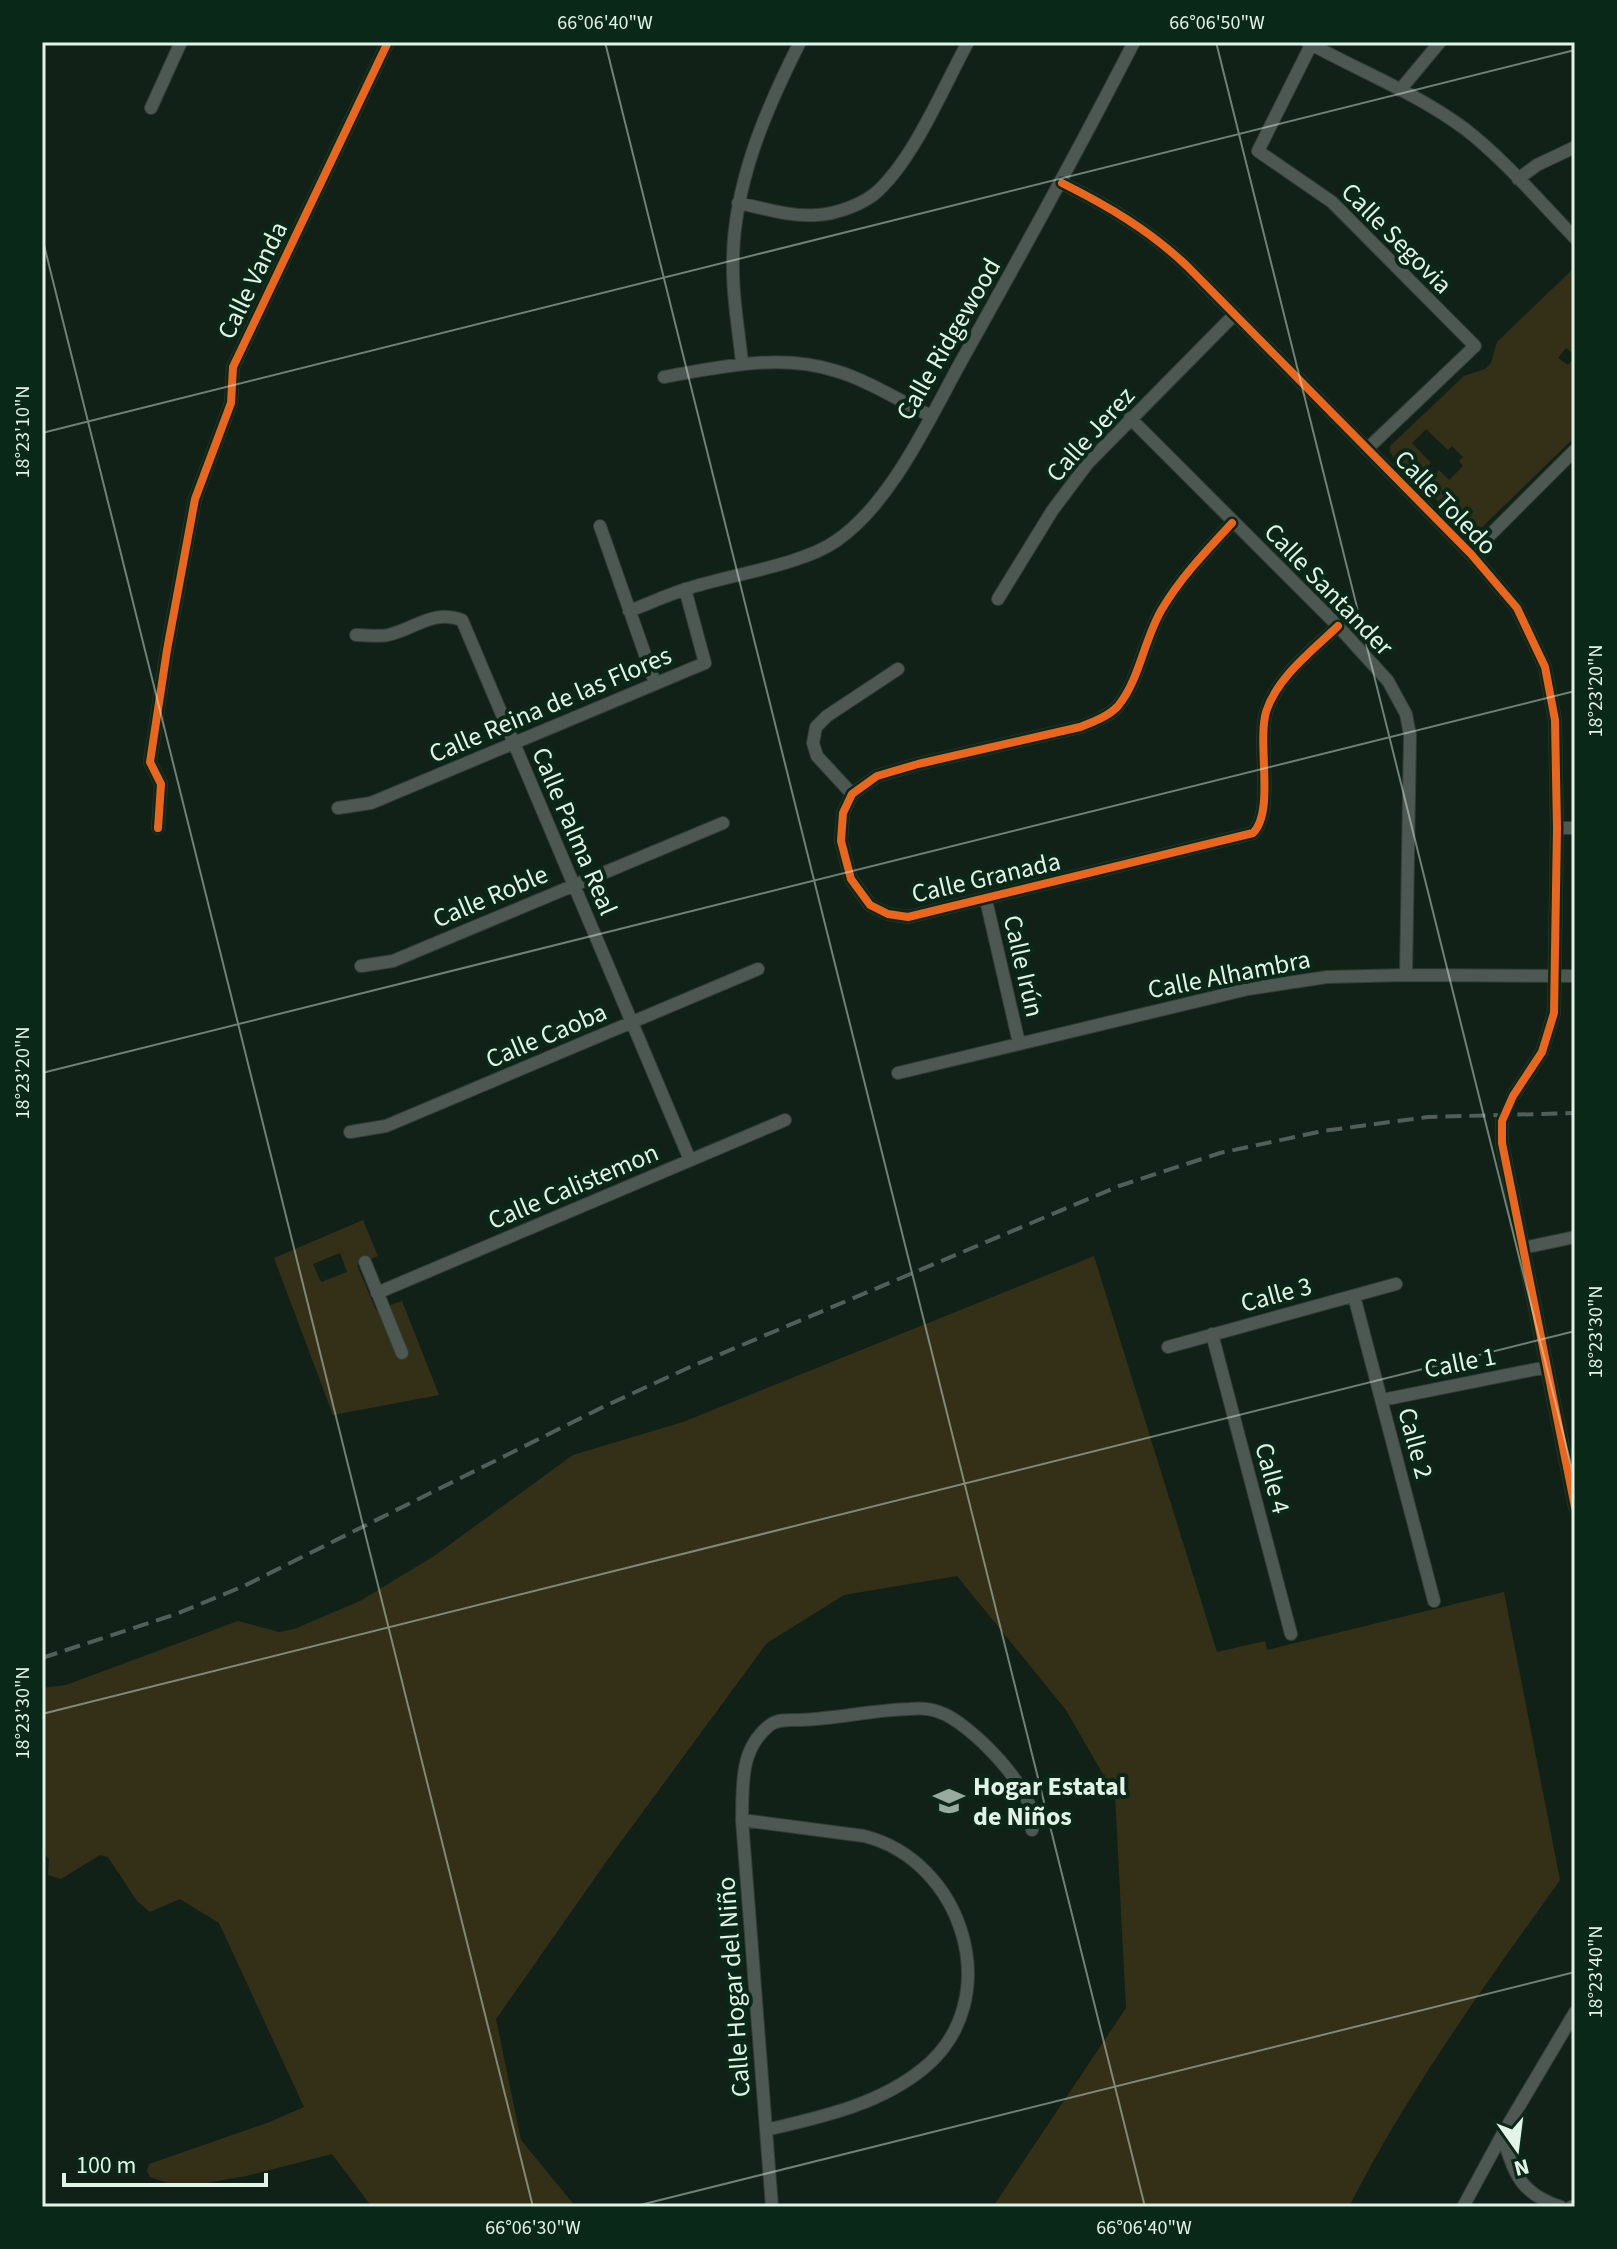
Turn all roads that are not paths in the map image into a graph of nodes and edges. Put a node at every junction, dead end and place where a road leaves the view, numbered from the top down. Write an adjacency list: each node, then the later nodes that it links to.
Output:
1 (181, 42): 9 (street)
2 (388, 42): 36 (street, Calle Vanda)
3 (800, 42): 13 (street)
4 (968, 42): 13 (street)
5 (1134, 42): 12 (street, Calle Ridgewood)
6 (1440, 42): 8 (street)
7 (1309, 43): 8 (street); 20 (street, Calle Segovia)
8 (1400, 90): 11 (street)
9 (151, 108)
10 (1575, 147): 11 (street)
11 (1518, 179): 14 (street)
12 (1062, 183): 15 (street, Calle Toledo); 18 (street, Calle Ridgewood)
13 (738, 203): 16 (street)
14 (1575, 238)
15 (1235, 314): 19 (street, Calle Jerez); 20 (street, Calle Toledo)
16 (742, 363): 17 (street); 18 (street)
17 (664, 377)
18 (931, 416): 25 (street, Calle Ridgewood)
19 (1130, 418): 22 (street, Calle Santander); 26 (street, Calle Jerez)
20 (1367, 449): 24 (street, Calle Toledo)
21 (1575, 450): 24 (street)
22 (1232, 523): 28 (street, Calle Santander); 33 (street)
23 (600, 526): 27 (street)
24 (1471, 554): 37 (street, Calle Toledo)
25 (685, 589): 27 (street); 31 (street, Calle Reina de las Flores)
26 (998, 599)
27 (629, 611): 31 (street)
28 (1338, 626): 40 (street, Calle Granada); 43 (street, Calle Santander)
29 (356, 635): 32 (street, Calle Palma Real)
30 (898, 669): 33 (street)
31 (655, 683): 32 (street, Calle Reina de las Flores)
32 (514, 743): 34 (street, Calle Reina de las Flores); 39 (street, Calle Palma Real)
33 (852, 794): 40 (street, Calle Granada)
34 (338, 808)
35 (723, 823): 39 (street, Calle Roble)
36 (158, 828)
37 (1557, 828): 38 (street); 44 (street, Calle Toledo)
38 (1575, 828)
39 (574, 885): 41 (street, Calle Roble); 46 (street, Calle Palma Real)
40 (986, 900): 47 (street, Calle Irún)
41 (361, 966)
42 (758, 969): 46 (street, Calle Caoba)
43 (1406, 975): 44 (street, Calle Alhambra); 47 (street, Calle Alhambra)
44 (1554, 976): 45 (street, Calle Alhambra); 49 (street, Calle Toledo)
45 (1575, 976)
46 (632, 1022): 52 (street, Calle Caoba); 53 (street, Calle Palma Real)
47 (1019, 1043): 48 (street, Calle Alhambra)
48 (898, 1073)
49 (1513, 1096)
50 (785, 1120): 53 (street, Calle Calistemon)
51 (1502, 1121): 55 (street)
52 (350, 1132)
53 (690, 1160): 58 (street, Calle Calistemon)
54 (1575, 1237): 55 (street)
55 (1523, 1248): 63 (street)
56 (365, 1262): 58 (street)
57 (1396, 1284): 59 (street, Calle 3)
58 (377, 1293): 62 (street)
59 (1354, 1296): 60 (street, Calle 3); 64 (street, Calle 2)
60 (1212, 1334): 61 (street, Calle 3); 67 (street, Calle 4)
61 (1168, 1347)
62 (402, 1353)
63 (1547, 1367): 64 (street, Calle 1); 65 (street)
64 (1382, 1400): 66 (street, Calle 2)
65 (1575, 1507)
66 (1434, 1601)
67 (1291, 1634)
68 (742, 1820): 69 (street, Calle Hogar del Niño); 71 (street, Calle Hogar del Niño); 71 (street)
69 (1032, 1830)
70 (1575, 2012): 72 (street)
71 (766, 2130): 73 (street, Calle Hogar del Niño)
72 (1502, 2135): 74 (street); 75 (street)
73 (772, 2207)
74 (1463, 2207)
75 (1561, 2207)

